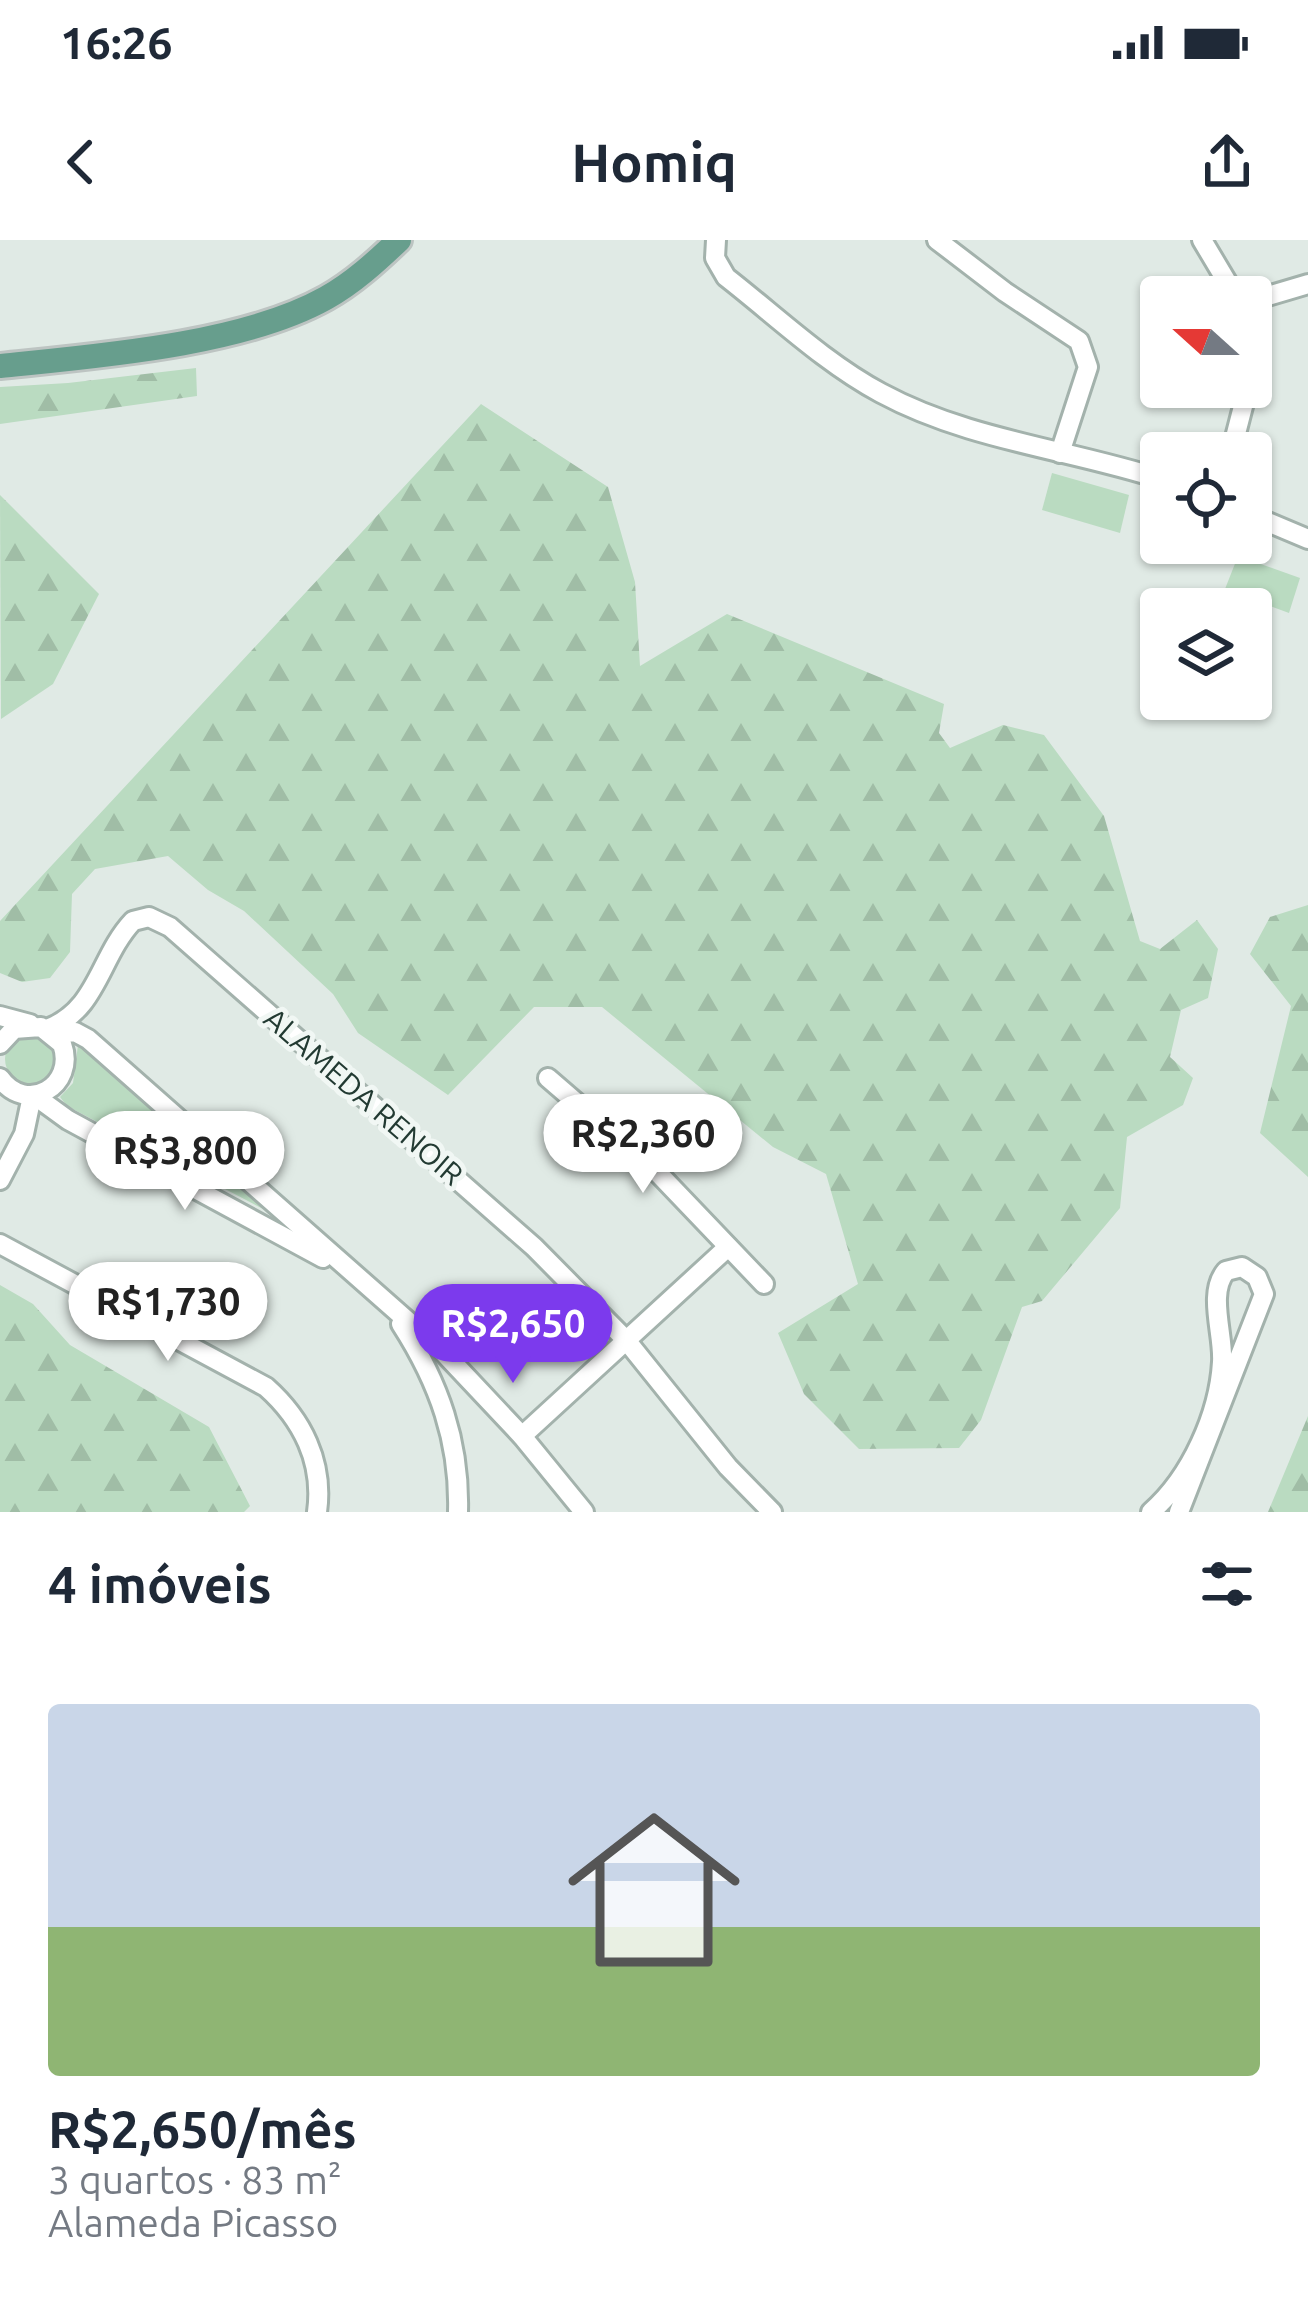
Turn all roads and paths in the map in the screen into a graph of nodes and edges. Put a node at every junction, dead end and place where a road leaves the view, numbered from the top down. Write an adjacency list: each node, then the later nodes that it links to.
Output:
1 (385, 240): 9 (main road)
2 (399, 240): 10 (main road)
3 (716, 240): 11 (street)
4 (937, 240): 11 (street)
5 (1202, 240): 6 (street)
6 (1223, 276)
7 (1308, 284): 8 (street)
8 (1272, 295)
9 (0, 354)
10 (0, 366)
11 (1060, 453): 12 (street)
12 (1140, 474)
13 (1272, 524): 14 (street)
14 (1308, 539)
15 (45, 1030): 16 (street); 19 (street); 21 (street); 28 (street, ALAMEDA RENOIR)
16 (2, 1032)
17 (548, 1078): 24 (street)
18 (1, 1082): 19 (street)
19 (33, 1096): 20 (street); 22 (street)
20 (0, 1180)
21 (274, 1203): 22 (street); 26 (street)
22 (260, 1222): 26 (street)
23 (0, 1244): 32 (street)
24 (728, 1247): 25 (street); 28 (street)
25 (764, 1284)
26 (367, 1287): 27 (street)
27 (392, 1310): 29 (street); 30 (street)
28 (626, 1340): 31 (street); 35 (street, ALAMEDA RENOIR)
29 (487, 1398): 30 (street); 31 (street)
30 (449, 1423): 33 (street)
31 (522, 1436): 34 (street)
32 (317, 1512)
33 (458, 1512)
34 (584, 1512)
35 (772, 1512)
36 (1151, 1512): 37 (street)
37 (1179, 1512)

